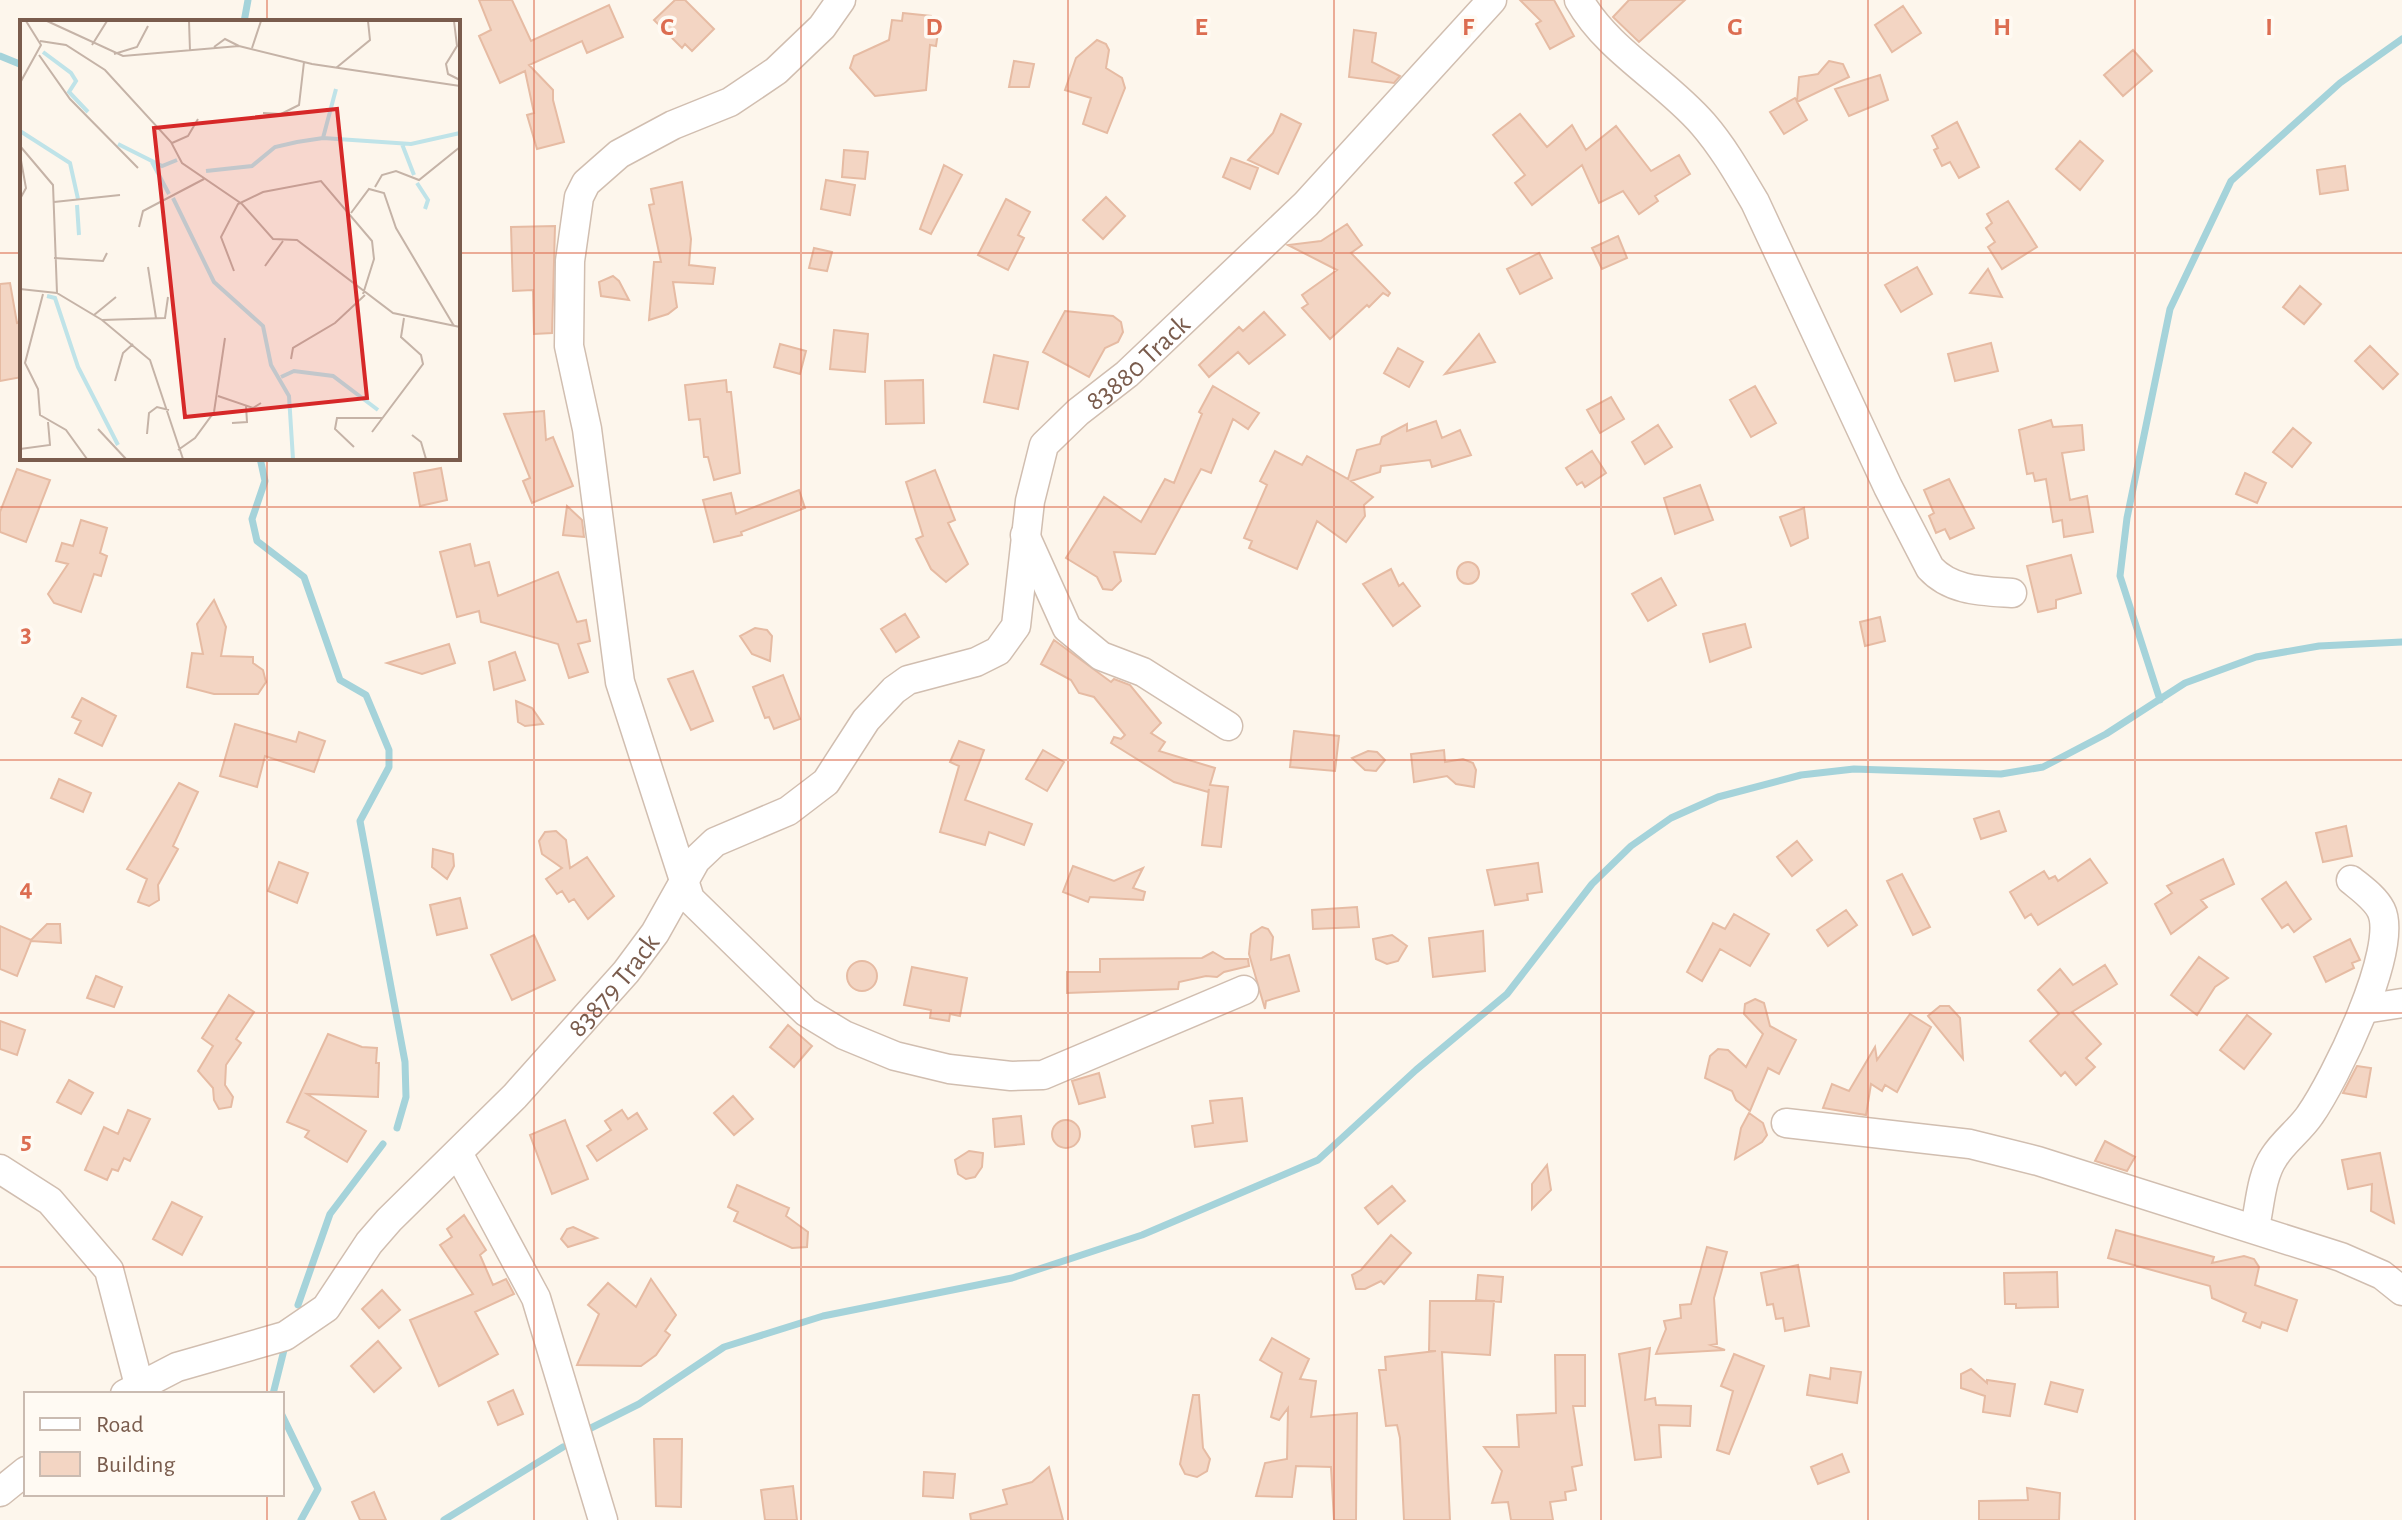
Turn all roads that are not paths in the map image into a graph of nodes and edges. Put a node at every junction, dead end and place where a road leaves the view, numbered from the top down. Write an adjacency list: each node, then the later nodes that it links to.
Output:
1 (841, 0): 8 (street)
2 (1492, 0): 4 (street, 83880 Track)
3 (1579, 0): 5 (street)
4 (1025, 534): 6 (street); 8 (street, 83879 Track)
5 (2012, 593)
6 (1228, 726)
7 (2351, 880): 11 (street)
8 (684, 883): 9 (street); 13 (street, 83879 Track)
9 (1244, 990)
10 (2402, 1003): 11 (street)
11 (2364, 1009): 15 (street)
12 (1786, 1123): 15 (street)
13 (458, 1153): 17 (street, 83879 Track); 20 (street)
14 (0, 1169): 17 (street)
15 (2255, 1227): 16 (street)
16 (2402, 1291)
17 (132, 1390)
18 (24, 1473): 19 (street)
19 (0, 1492)
20 (603, 1520)

